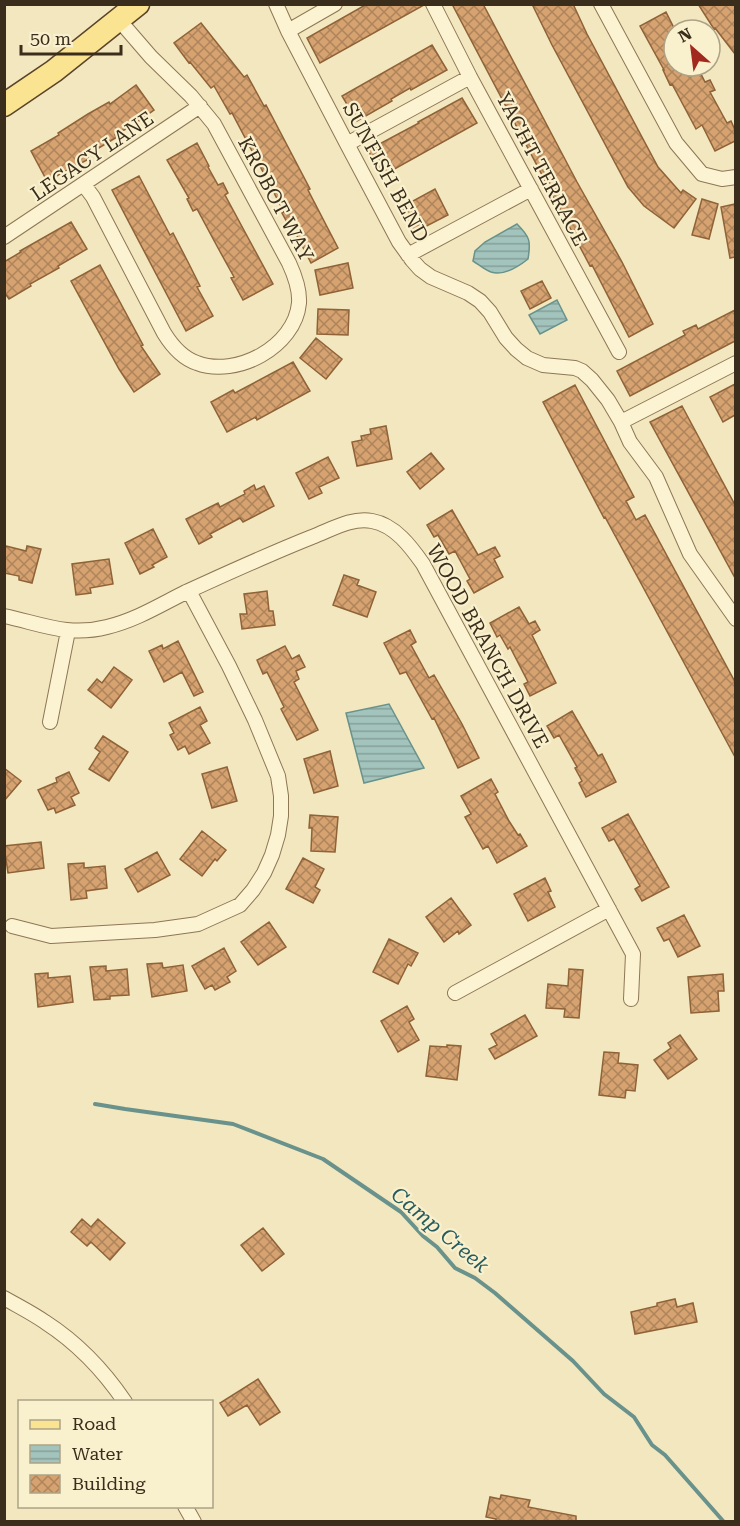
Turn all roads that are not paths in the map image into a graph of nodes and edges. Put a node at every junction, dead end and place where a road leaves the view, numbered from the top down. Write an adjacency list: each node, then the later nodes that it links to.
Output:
1 (138, 4): 6 (main road)
2 (276, 4): 7 (street, SUNFISH BEND)
3 (335, 4): 7 (street)
4 (433, 4): 8 (street, YACHT TERRACE)
5 (601, 4): 12 (street)
6 (119, 20): 9 (main road); 10 (street, KROBOT WAY)
7 (288, 31): 11 (street, SUNFISH BEND)
8 (470, 77): 11 (street); 14 (street, YACHT TERRACE)
9 (4, 105)
10 (200, 106): 13 (street, LEGACY LANE); 13 (street, KROBOT WAY)
11 (347, 144): 16 (street, SUNFISH BEND)
12 (735, 177)
13 (84, 185): 15 (street, LEGACY LANE)
14 (531, 189): 16 (street); 17 (street, YACHT TERRACE)
15 (4, 237)
16 (408, 255): 19 (street, SUNFISH BEND)
17 (619, 352)
18 (735, 363): 19 (street)
19 (621, 422): 22 (street, SUNFISH BEND)
20 (189, 591): 23 (street, WOOD BRANCH DRIVE); 25 (street, WOOD BRANCH DRIVE); 26 (street)
21 (4, 616): 23 (street, WOOD BRANCH DRIVE)
22 (735, 619)
23 (68, 631): 24 (street)
24 (50, 722)
25 (609, 909): 27 (street); 28 (street, WOOD BRANCH DRIVE)
26 (12, 926)
27 (455, 993)
28 (631, 999)
29 (4, 1298): 30 (street)
30 (124, 1400)
31 (185, 1508): 32 (street)
32 (194, 1521)

